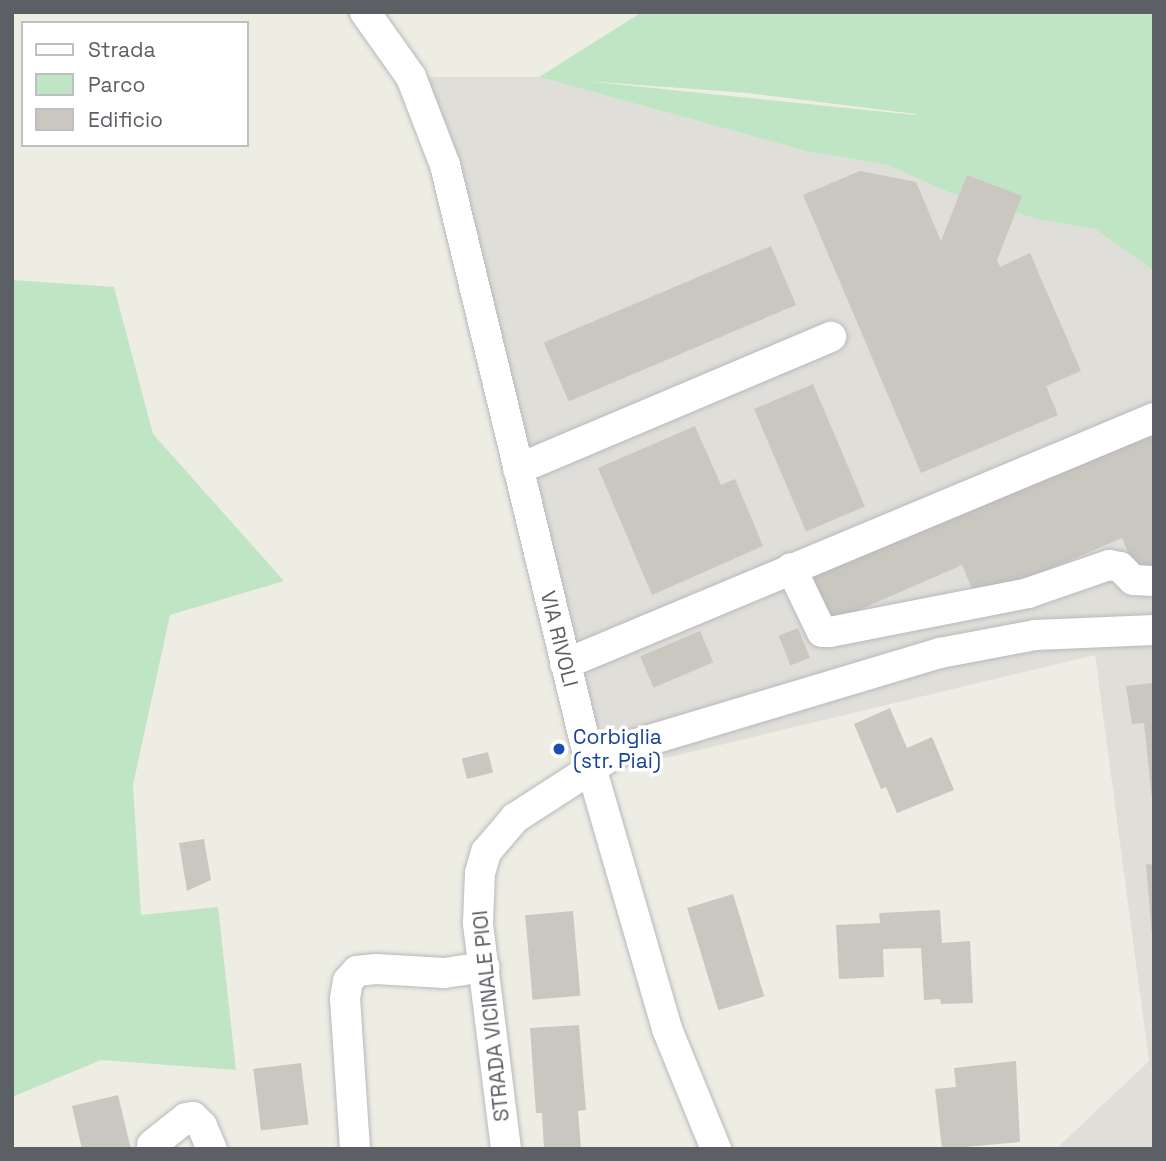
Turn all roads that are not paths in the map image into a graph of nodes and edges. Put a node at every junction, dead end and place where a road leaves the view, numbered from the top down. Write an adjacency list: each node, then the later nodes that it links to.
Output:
1 (365, 12): 4 (street, VIA RIVOLI)
2 (831, 337): 4 (street)
3 (1154, 418): 5 (street)
4 (518, 469): 8 (street, VIA RIVOLI)
5 (791, 568): 6 (street); 8 (street)
6 (1154, 581)
7 (1154, 630): 9 (street, STRADA VICINALE PIOI)
8 (565, 664): 9 (street, VIA RIVOLI)
9 (591, 768): 10 (street, STRADA VICINALE PIOI); 15 (street, VIA RIVOLI)
10 (485, 967): 13 (street); 14 (street, STRADA VICINALE PIOI)
11 (152, 1145): 12 (street)
12 (212, 1149)
13 (355, 1149)
14 (506, 1149)
15 (716, 1149)

